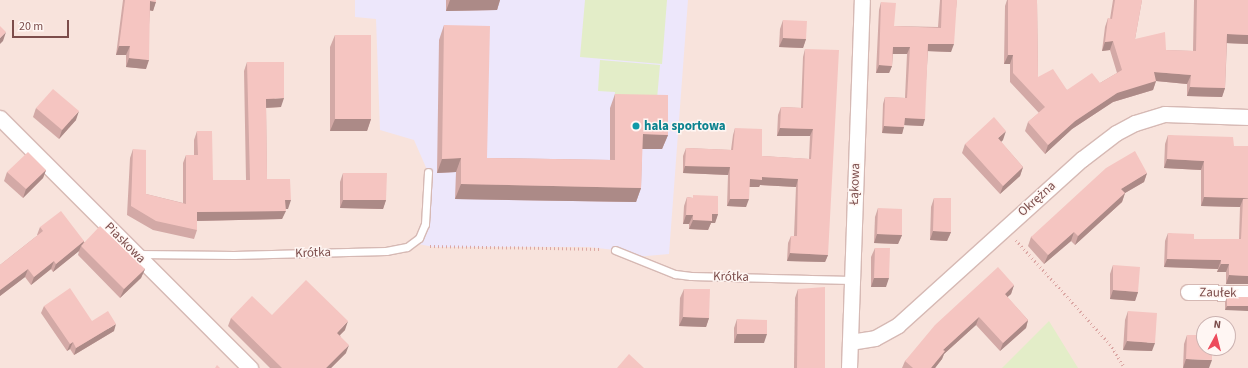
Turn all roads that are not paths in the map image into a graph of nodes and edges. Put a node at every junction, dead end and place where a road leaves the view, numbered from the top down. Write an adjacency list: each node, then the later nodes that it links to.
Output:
1 (862, 0): 7 (street, Łąkowa)
2 (1248, 117): 10 (street, Okrężna)
3 (0, 118): 6 (street, Piaskowa)
4 (428, 172): 6 (lane, Krótka)
5 (615, 250): 7 (lane, Krótka)
6 (136, 254): 11 (street, Piaskowa)
7 (851, 280): 10 (street, Łąkowa)
8 (1188, 292): 9 (street, Zaułek)
9 (1248, 293)
10 (850, 342): 12 (street, Łąkowa)
11 (250, 368)
12 (849, 368)

